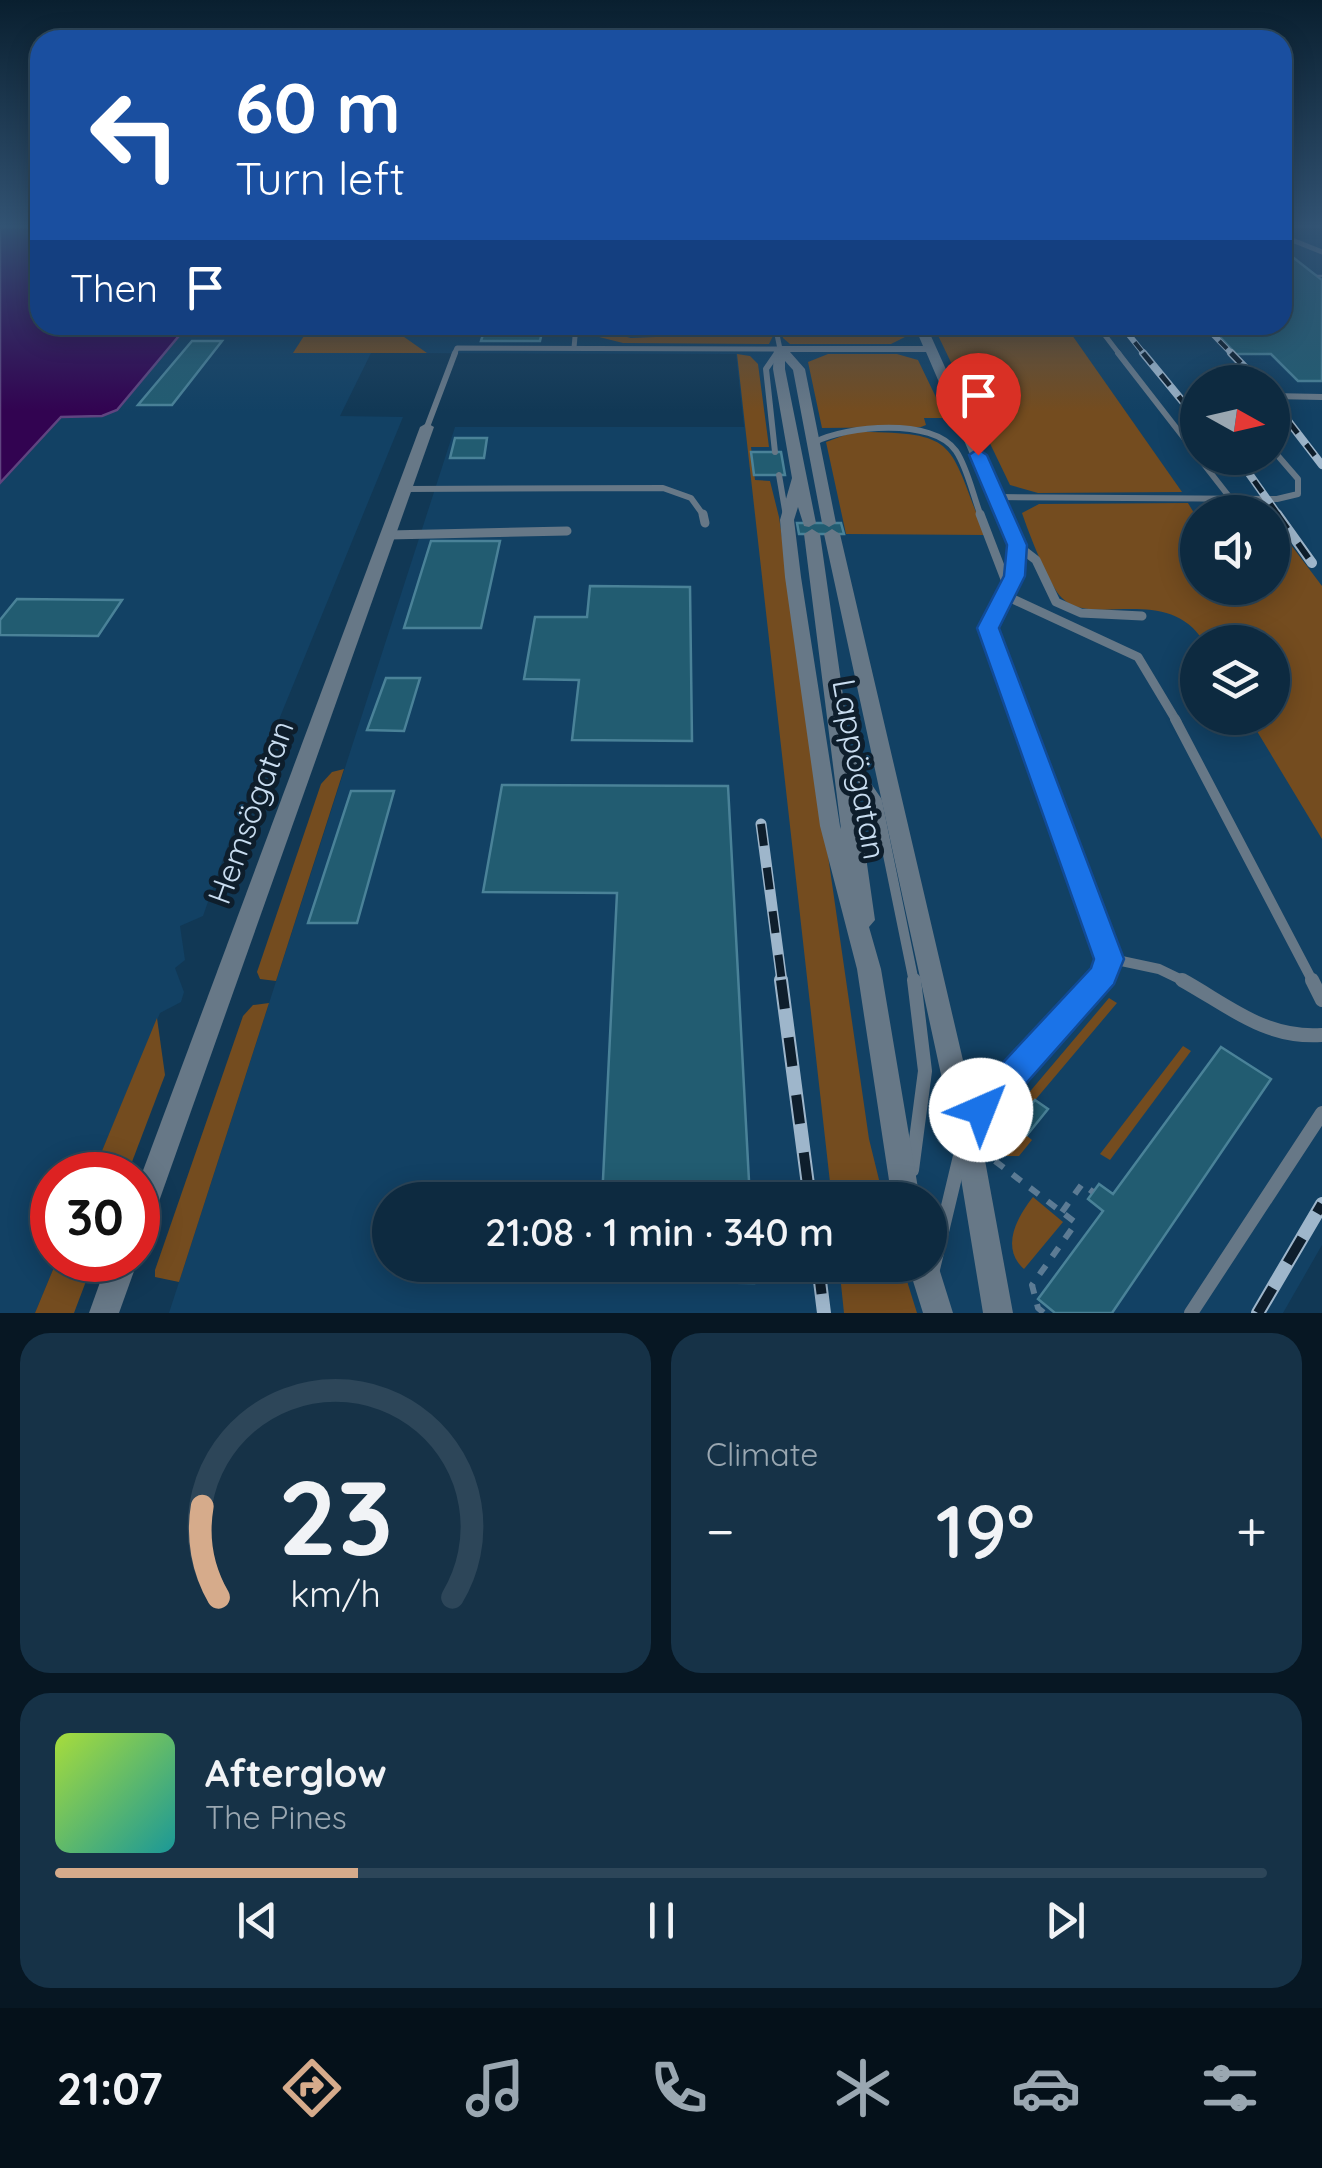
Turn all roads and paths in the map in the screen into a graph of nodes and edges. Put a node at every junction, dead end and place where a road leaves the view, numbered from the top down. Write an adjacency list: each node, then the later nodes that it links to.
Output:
1 (575, 335): 5 (lane)
2 (776, 335): 6 (lane)
3 (925, 335): 7 (street)
4 (1105, 335): 11 (lane)
5 (574, 348): 6 (lane); 10 (lane)
6 (780, 349): 7 (street); 12 (street, Lappögatan); 13 (lane); 16 (street, Lappögatan)
7 (931, 349): 20 (street)
8 (1290, 397): 9 (lane)
9 (1322, 398)
10 (428, 428): 17 (street, Hemsögatan)
11 (1180, 433)
12 (815, 442): 23 (street, Lappögatan); 27 (lane)
13 (775, 452)
14 (1290, 469): 19 (lane)
15 (1212, 475): 18 (lane)
16 (789, 477): 23 (street); 31 (street, Lappögatan)
17 (405, 490): 22 (lane); 25 (street, Hemsögatan)
18 (1227, 495)
19 (1290, 495)
20 (997, 498): 21 (lane); 26 (street)
21 (1180, 499)
22 (705, 523)
23 (820, 529): 29 (street); 35 (street, Lappögatan)
24 (567, 531): 25 (lane)
25 (389, 535): 37 (street, Hemsögatan)
26 (1017, 545): 27 (street); 28 (lane)
27 (1006, 592): 30 (street); 32 (lane)
28 (1142, 616)
29 (842, 750): 31 (street); 39 (lane)
30 (1109, 959): 33 (lane); 35 (street)
31 (869, 969): 38 (street, Lappögatan)
32 (1322, 1000)
33 (1322, 1035)
34 (1322, 1114): 47 (lane)
35 (966, 1130): 43 (lane); 45 (street, Lappögatan)
36 (992, 1159): 41 (path)
37 (160, 1160)
38 (904, 1182)
39 (910, 1182)
40 (1093, 1192): 41 (path)
41 (1062, 1212): 46 (path)
42 (115, 1282): 44 (street)
43 (931, 1287)
44 (104, 1313)
45 (998, 1313)
46 (1044, 1313)
47 (1191, 1313)

